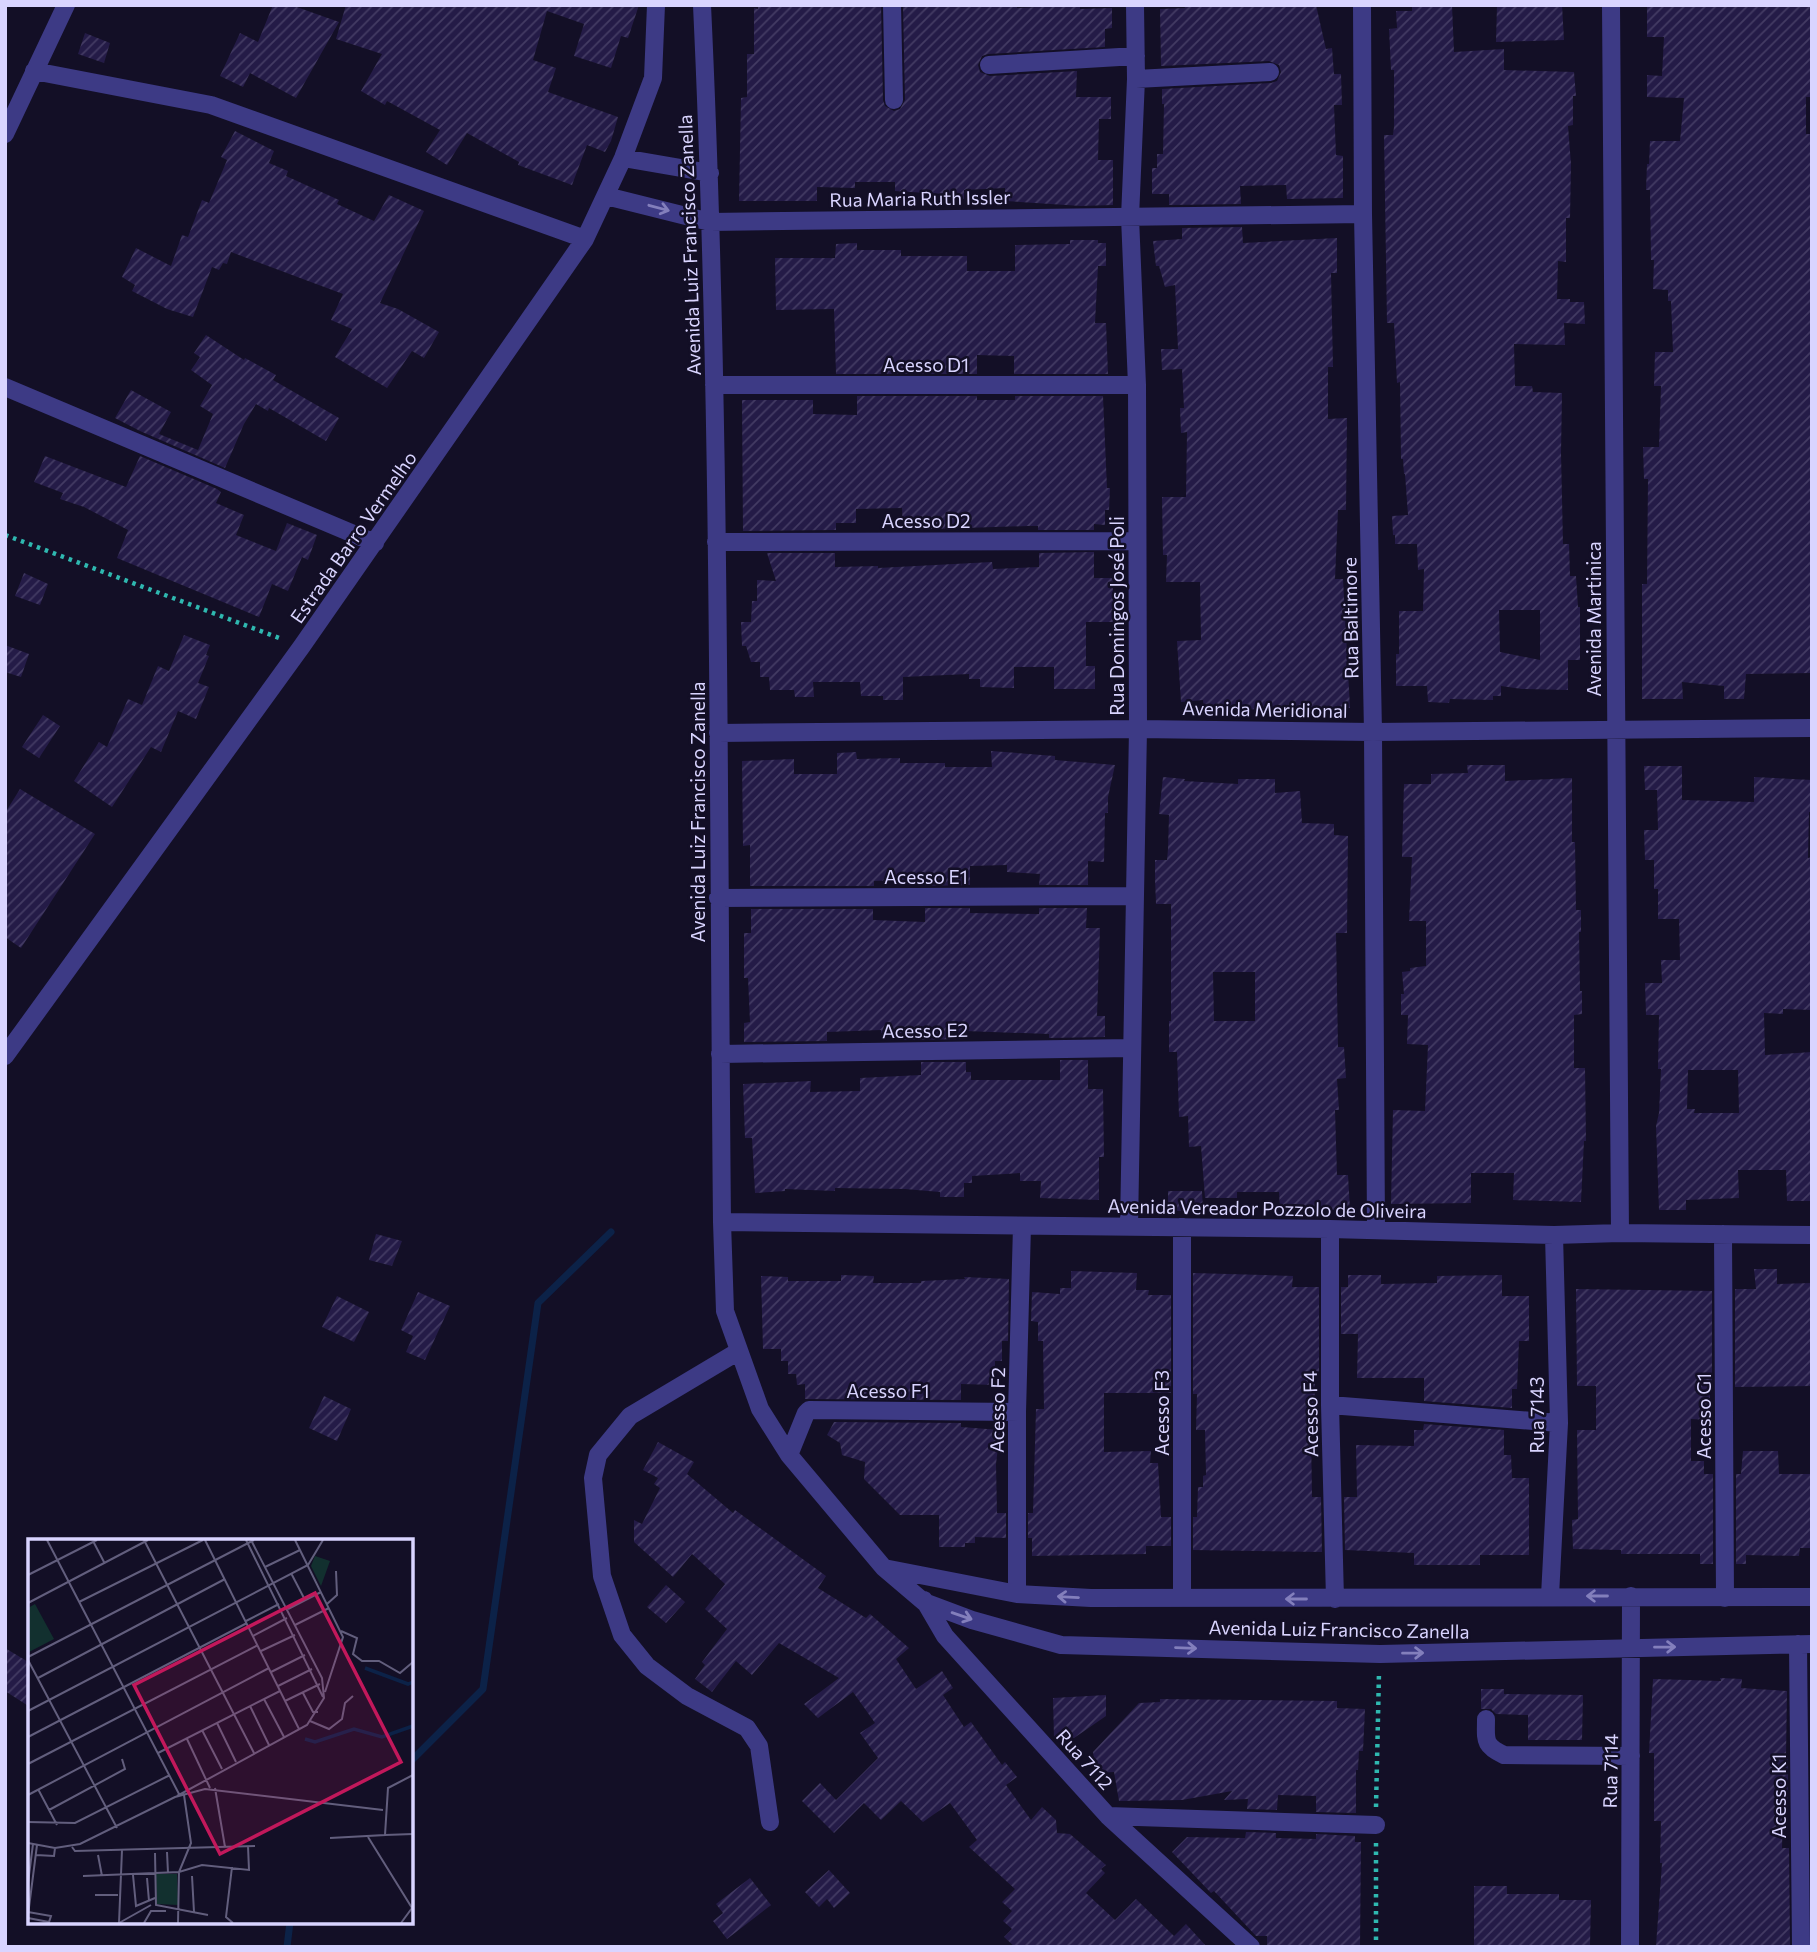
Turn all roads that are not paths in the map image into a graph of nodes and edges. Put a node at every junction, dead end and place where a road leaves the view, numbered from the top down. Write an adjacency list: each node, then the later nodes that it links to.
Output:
1 (66, 5): 10 (street)
2 (656, 5): 15 (street, Estrada Barro Vermelho)
3 (702, 5): 16 (street, Avenida Luiz Francisco Zanella)
4 (892, 5): 13 (street)
5 (1135, 5): 8 (street, Rua Domingos José Poli)
6 (1362, 5): 18 (street, Rua Baltimore)
7 (1611, 5): 30 (street, Avenida Martinica)
8 (1136, 56): 9 (street); 12 (street, Rua Domingos José Poli)
9 (989, 65)
10 (34, 71): 14 (street); 21 (street)
11 (1270, 72): 12 (street)
12 (1136, 79): 19 (street, Rua Domingos José Poli)
13 (894, 100)
14 (5, 134)
15 (623, 158): 16 (street); 17 (street, Estrada Barro Vermelho)
16 (710, 173): 20 (street, Avenida Luiz Francisco Zanella)
17 (606, 195): 20 (street, Rua Maria Ruth Issler, one-way to 20); 21 (street, Estrada Barro Vermelho)
18 (1363, 214): 19 (street, Rua Maria Ruth Issler); 31 (street, Rua Baltimore)
19 (1129, 217): 20 (street, Rua Maria Ruth Issler); 23 (street, Rua Domingos José Poli)
20 (710, 222): 22 (street, Avenida Luiz Francisco Zanella)
21 (585, 239): 27 (street, Estrada Barro Vermelho)
22 (714, 385): 23 (street, Acesso D1); 26 (street, Avenida Luiz Francisco Zanella)
23 (1137, 385): 25 (street, Rua Domingos José Poli)
24 (5, 387): 27 (street)
25 (1136, 541): 26 (street, Acesso D2); 29 (street, Rua Domingos José Poli)
26 (716, 542): 32 (street, Avenida Luiz Francisco Zanella)
27 (375, 543): 37 (street, Estrada Barro Vermelho)
28 (1812, 728): 30 (street, Avenida Meridional)
29 (1138, 729): 31 (street, Avenida Meridional); 32 (street, Avenida Meridional); 33 (street, Rua Domingos José Poli)
30 (1615, 729): 31 (street, Avenida Meridional); 44 (street, Avenida Martinica)
31 (1373, 732): 43 (street, Rua Baltimore)
32 (718, 733): 34 (street, Avenida Luiz Francisco Zanella)
33 (1134, 896): 34 (street, Acesso E1); 35 (street, Rua Domingos José Poli)
34 (718, 898): 36 (street, Avenida Luiz Francisco Zanella)
35 (1131, 1048): 36 (street, Acesso E2); 40 (street, Rua Domingos José Poli)
36 (720, 1054): 38 (street, Avenida Luiz Francisco Zanella)
37 (5, 1056)
38 (722, 1222): 39 (street, Avenida Vereador Pozzolo de Oliveira); 48 (street, Avenida Luiz Francisco Zanella)
39 (1022, 1226): 40 (street, Avenida Vereador Pozzolo de Oliveira); 50 (street, Acesso F2)
40 (1129, 1227): 41 (street, Avenida Vereador Pozzolo de Oliveira)
41 (1182, 1227): 42 (street, Avenida Vereador Pozzolo de Oliveira); 59 (street, Acesso F3)
42 (1330, 1228): 43 (street, Avenida Vereador Pozzolo de Oliveira); 49 (street, Acesso F4)
43 (1376, 1230): 46 (street, Avenida Vereador Pozzolo de Oliveira)
44 (1620, 1233): 45 (street, Avenida Vereador Pozzolo de Oliveira); 46 (street, Avenida Vereador Pozzolo de Oliveira)
45 (1723, 1234): 47 (street, Avenida Vereador Pozzolo de Oliveira); 60 (street, Acesso G1)
46 (1554, 1235): 51 (street, Rua 7143)
47 (1812, 1235)
48 (739, 1351): 52 (street, Avenida Luiz Francisco Zanella); 68 (street)
49 (1330, 1405): 51 (street); 61 (street, Acesso F4)
50 (1017, 1412): 52 (street, Acesso F1); 55 (street, Acesso F2)
51 (1559, 1423): 56 (street, Rua 7143)
52 (789, 1455): 53 (street, Avenida Luiz Francisco Zanella)
53 (884, 1568): 54 (street, Avenida Luiz Francisco Zanella); 62 (street, Avenida Luiz Francisco Zanella)
54 (928, 1576): 55 (street, Avenida Luiz Francisco Zanella); 62 (street)
55 (1017, 1594): 59 (street, Avenida Luiz Francisco Zanella, one-way to 55)
56 (1550, 1596): 57 (street, Avenida Luiz Francisco Zanella, one-way to 56); 61 (street, Avenida Luiz Francisco Zanella)
57 (1632, 1596): 60 (street, Avenida Luiz Francisco Zanella); 64 (street, Rua 7114)
58 (1812, 1597): 60 (street, Avenida Luiz Francisco Zanella)
59 (1181, 1598): 61 (street, Avenida Luiz Francisco Zanella, one-way to 59)
60 (1725, 1598)
61 (1335, 1599)
62 (924, 1602): 64 (street, Avenida Luiz Francisco Zanella, one-way to 64); 67 (street, Rua 7112)
63 (1805, 1644): 64 (street, Avenida Luiz Francisco Zanella, one-way to 63); 70 (street, Acesso K1)
64 (1632, 1648): 66 (street, Rua 7114)
65 (1486, 1719): 66 (street)
66 (1631, 1756): 72 (street, Rua 7114)
67 (1108, 1816): 69 (street); 71 (street, Rua 7112)
68 (769, 1822)
69 (1376, 1825)
70 (1805, 1834): 73 (street, Acesso K1)
71 (1251, 1947)
72 (1630, 1947)
73 (1801, 1947)

